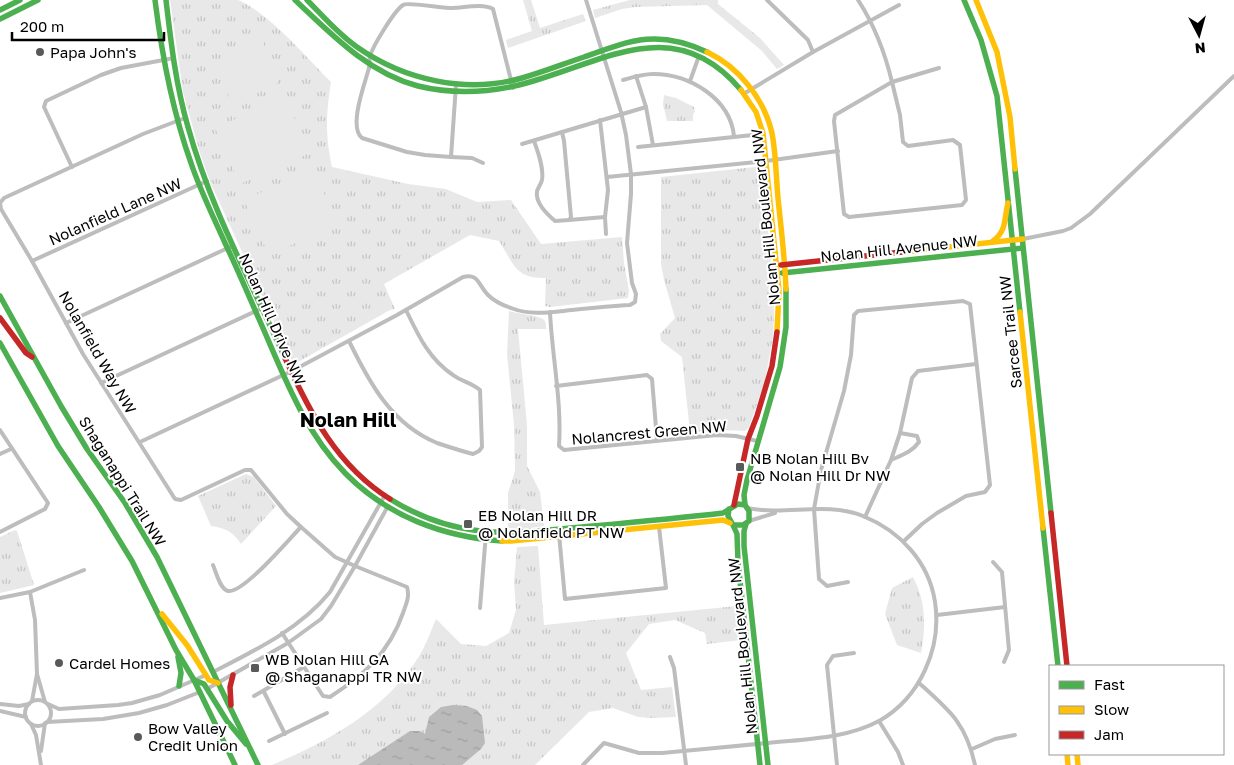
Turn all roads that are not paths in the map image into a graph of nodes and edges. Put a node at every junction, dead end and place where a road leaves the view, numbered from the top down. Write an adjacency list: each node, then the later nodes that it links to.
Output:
1 (20, 0): 13 (street)
2 (38, 0): 14 (street)
3 (155, 0): 21 (street, Nolan Hill Drive NW)
4 (166, 0): 19 (street, Nolan Hill Drive NW)
5 (294, 0): 11 (street, Nolan Hill Boulevard NW)
6 (586, 0): 16 (street)
7 (768, 0): 17 (street)
8 (858, 0): 15 (street)
9 (964, 0): 56 (street, Sarcee Trail NW)
10 (976, 0): 60 (street, Sarcee Trail NW)
11 (303, 2): 22 (street, Nolan Hill Boulevard NW); 22 (street, Nolan Hill Boulevard NW)
12 (899, 5): 15 (street)
13 (0, 10)
14 (0, 19)
15 (870, 21): 17 (street); 29 (street)
16 (601, 50): 20 (street); 27 (street, Nolan Hill Boulevard NW); 32 (street, Nolan Hill Boulevard NW)
17 (813, 52): 32 (street)
18 (699, 56): 20 (street, Nolan Hill Boulevard NW); 28 (street); 34 (street, Nolan Hill Boulevard NW)
19 (174, 58): 21 (street); 37 (street, Nolan Hill Drive NW)
20 (604, 58): 31 (street, Nolan Hill Boulevard NW); 36 (street)
21 (163, 60): 38 (street, Nolan Hill Drive NW); 51 (street)
22 (370, 61): 27 (street); 30 (street, Nolan Hill Boulevard NW); 33 (street, Nolan Hill Boulevard NW); 48 (street)
23 (939, 68): 29 (street)
24 (636, 76): 26 (street); 28 (street); 35 (street)
25 (1234, 76): 60 (street)
26 (623, 80)
27 (511, 81): 30 (street, Nolan Hill Boulevard NW); 31 (street)
28 (690, 81): 42 (street)
29 (892, 82): 47 (street); 47 (street)
30 (456, 85): 33 (street)
31 (513, 88): 33 (street, Nolan Hill Boulevard NW)
32 (752, 89): 34 (street); 49 (street, Nolan Hill Boulevard NW)
33 (455, 92): 48 (street)
34 (745, 93): 49 (street, Nolan Hill Boulevard NW)
35 (646, 108): 36 (street); 45 (street)
36 (622, 114): 39 (street); 52 (street)
37 (185, 118): 38 (street, Nolanfield Way NW); 54 (street, Nolan Hill Drive NW)
38 (177, 120): 51 (street, Nolanfield Way NW); 55 (street, Nolan Hill Drive NW)
39 (600, 120): 40 (street); 53 (street)
40 (562, 132): 43 (street); 58 (street)
41 (753, 135): 42 (street)
42 (734, 136): 45 (street)
43 (534, 141): 44 (street); 58 (street)
44 (522, 144)
45 (654, 145): 46 (street)
46 (638, 147)
47 (838, 151): 49 (street)
48 (451, 157): 50 (street)
49 (770, 160): 52 (street); 68 (street, Nolan Hill Boulevard NW)
50 (483, 163)
51 (72, 167): 67 (street, Nolanfield Way NW)
52 (631, 174): 53 (street); 75 (street)
53 (607, 177): 57 (street)
54 (207, 181): 55 (street, Nolanfield Lane NW); 63 (street, Nolan Hill Drive NW)
55 (199, 185): 64 (street, Nolan Hill Drive NW); 67 (street, Nolanfield Lane NW)
56 (1009, 201): 61 (street, Sarcee Trail NW); 62 (street)
57 (606, 217): 58 (street); 59 (street)
58 (569, 220)
59 (606, 234)
60 (1023, 239): 61 (street, Nolan Hill Avenue NW); 65 (street, Sarcee Trail NW)
61 (1013, 240): 62 (street, Nolan Hill Avenue NW); 66 (street, Sarcee Trail NW)
62 (990, 243): 68 (street, Nolan Hill Avenue NW)
63 (235, 245): 64 (street); 72 (street, Nolan Hill Drive NW)
64 (228, 248): 74 (street, Nolan Hill Drive NW); 77 (street)
65 (1024, 248): 66 (street, Nolan Hill Avenue NW); 135 (street, Sarcee Trail NW)
66 (1014, 249): 69 (street, Nolan Hill Avenue NW); 134 (street, Sarcee Trail NW)
67 (32, 261): 77 (street, Nolanfield Way NW)
68 (781, 265): 69 (street, Nolan Hill Boulevard NW); 70 (street, Nolan Hill Boulevard NW)
69 (786, 273): 70 (street, Nolan Hill Avenue NW); 91 (street, Nolan Hill Boulevard NW)
70 (778, 274): 88 (street, Nolan Hill Boulevard NW)
71 (0, 296): 80 (street, Shaganappi Trail NW)
72 (263, 308): 74 (street); 82 (street, Nolan Hill Drive NW)
73 (406, 310): 75 (street); 78 (street); 78 (street)
74 (256, 311): 83 (street, Nolan Hill Drive NW); 84 (street)
75 (550, 312): 85 (street, Nolancrest Green NW)
76 (0, 318): 80 (street)
77 (66, 323): 84 (street, Nolanfield Way NW)
78 (349, 341): 82 (street)
79 (0, 343): 126 (street)
80 (34, 358): 137 (street, Shaganappi Trail NW)
81 (976, 364): 87 (street); 101 (street); 115 (street)
82 (292, 371): 83 (street); 95 (street, Nolan Hill Drive NW)
83 (284, 374): 90 (street); 97 (street, Nolan Hill Drive NW)
84 (101, 383): 90 (street, Nolanfield Way NW)
85 (556, 386): 89 (street); 89 (street, Nolancrest Green NW)
86 (0, 430): 92 (street)
87 (900, 433): 94 (street); 94 (street)
88 (748, 439): 89 (street, Nolancrest Green NW); 91 (street, Nolancrest Green NW); 98 (street, Nolan Hill Boulevard NW)
89 (657, 440)
90 (140, 442): 109 (street, Nolanfield Way NW)
91 (757, 442): 99 (street, Nolan Hill Boulevard NW)
92 (11, 449): 93 (street); 111 (street)
93 (0, 454)
94 (891, 460): 105 (street)
95 (385, 495): 96 (street, Nolan Hill Drive NW); 97 (street)
96 (392, 500): 100 (street); 112 (street, Nolan Hill Drive NW)
97 (381, 502): 100 (street, Nolan Hill Drive NW); 116 (street)
98 (734, 505): 99 (street); 102 (street)
99 (746, 506): 103 (street); 106 (street)
100 (387, 507): 114 (street, Nolan Hill Drive NW); 119 (street)
101 (814, 508): 103 (street); 105 (street); 121 (street)
102 (729, 509): 104 (street, Nolan Hill Drive NW); 108 (street)
103 (779, 511): 106 (street)
104 (691, 516): 107 (street); 113 (street, Nolan Hill Drive NW)
105 (865, 517): 115 (street)
106 (748, 522): 108 (street); 163 (street, Nolan Hill Boulevard NW)
107 (692, 524): 108 (street, Nolan Hill Drive NW); 110 (street, Nolan Hill Drive NW)
108 (732, 524): 164 (street, Nolan Hill Boulevard NW)
109 (300, 527): 116 (street, Nolanfield Way NW); 118 (street)
110 (659, 527): 113 (street, Nolan Hill Drive NW); 113 (street)
111 (0, 532)
112 (486, 533): 113 (street, Nolan Hill Drive NW); 114 (street)
113 (558, 533): 114 (street, Nolan Hill Drive NW)
114 (486, 541): 125 (street)
115 (904, 541): 127 (street)
116 (347, 562): 119 (street, Nolanfield Way NW); 128 (street)
117 (993, 562): 124 (street)
118 (212, 565)
119 (355, 566): 129 (street); 136 (street, Nolanfield Way NW)
120 (84, 570): 122 (street)
121 (848, 582)
122 (30, 592): 123 (street); 138 (street)
123 (0, 598)
124 (1005, 607): 127 (street); 133 (street)
125 (480, 608)
126 (157, 609): 130 (street); 139 (street)
127 (937, 616): 143 (street)
128 (282, 633): 129 (street); 137 (street)
129 (288, 644): 136 (street); 140 (street)
130 (176, 650): 141 (street); 144 (street)
131 (854, 653): 161 (street)
132 (670, 657): 166 (street)
133 (1004, 662)
134 (1058, 665)
135 (1067, 665)
136 (304, 667): 147 (street)
137 (212, 672): 139 (street); 142 (street, Shaganappi Trail NW)
138 (37, 674): 149 (street); 150 (street)
139 (205, 675): 141 (street); 142 (street)
140 (234, 675): 142 (street); 152 (street)
141 (194, 680): 144 (street); 145 (street); 146 (street)
142 (218, 683): 145 (street); 152 (street, Shaganappi Trail NW)
143 (918, 683): 156 (street); 165 (street)
144 (179, 686): 150 (street)
145 (207, 689): 146 (street); 167 (street)
146 (199, 692): 158 (street); 170 (street)
147 (264, 692): 148 (street); 159 (street)
148 (254, 696)
149 (30, 703): 150 (street); 151 (street); 155 (street)
150 (46, 703): 158 (street)
151 (0, 704)
152 (231, 707): 167 (street, Shaganappi Trail NW)
153 (0, 711): 155 (street)
154 (327, 713): 159 (street)
155 (26, 716): 157 (street)
156 (879, 721): 161 (street); 177 (street)
157 (31, 723): 158 (street); 168 (street)
158 (46, 723): 168 (street)
159 (285, 734): 162 (street)
160 (1015, 734): 165 (street)
161 (834, 736): 163 (street); 176 (street)
162 (269, 741)
163 (765, 743): 164 (street); 175 (street, Nolan Hill Boulevard NW)
164 (757, 744): 166 (street); 174 (street, Nolan Hill Boulevard NW)
165 (972, 749): 178 (street)
166 (684, 751): 172 (street); 173 (street)
167 (252, 752): 171 (street, Shaganappi Trail NW)
168 (40, 753): 169 (street)
169 (41, 765)
170 (234, 765)
171 (258, 765)
172 (583, 765)
173 (686, 765)
174 (760, 765)
175 (768, 765)
176 (837, 765)
177 (903, 765)
178 (975, 765)

